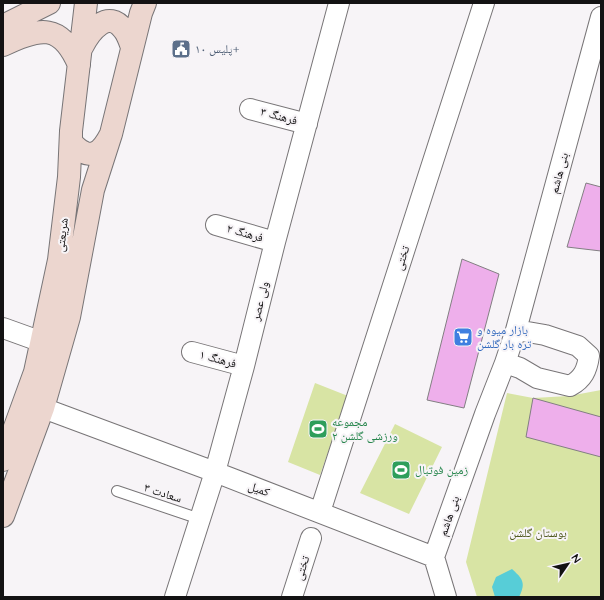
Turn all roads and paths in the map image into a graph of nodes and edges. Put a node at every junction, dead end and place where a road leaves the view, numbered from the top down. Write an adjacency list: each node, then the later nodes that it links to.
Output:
1 (49, 3): 7 (main road)
2 (86, 3): 10 (main road, شریعتی)
3 (339, 3): 12 (street, ولی عصر)
4 (484, 3): 28 (street, تختی)
5 (140, 6): 9 (main road, شریعتی)
6 (601, 17): 18 (street, بنی هاشم)
7 (3, 26)
8 (3, 45): 10 (main road)
9 (132, 47): 10 (main road); 14 (main road, شریعتی)
10 (80, 57): 13 (main road, شریعتی)
11 (250, 109): 12 (street, فرهنگ ۳)
12 (307, 124): 16 (street, ولی عصر)
13 (71, 131): 14 (main road); 19 (main road, شریعتی)
14 (111, 134): 24 (main road, شریعتی)
15 (216, 225): 16 (street, فرهنگ ۲)
16 (275, 242): 22 (street, ولی عصر)
17 (3, 328): 19 (street)
18 (516, 330): 21 (street, بنی هاشم); 23 (street)
19 (42, 342): 25 (main road, شریعتی)
20 (192, 352): 22 (street, فرهنگ ۱)
21 (505, 363): 23 (street); 32 (street, بنی هاشم)
22 (244, 366): 26 (street, ولی عصر)
23 (594, 367)
24 (43, 408): 26 (street, کمیل); 29 (main road, شریعتی)
25 (3, 460)
26 (215, 472): 28 (street, کمیل); 30 (street, ولی عصر)
27 (117, 491): 30 (lane, سعادت ۳)
28 (320, 512): 32 (street, کمیل)
29 (3, 516)
30 (200, 519): 33 (street, ولی عصر)
31 (311, 538): 34 (street, تختی)
32 (434, 557): 35 (street)
33 (176, 597)
34 (292, 597)
35 (446, 597)

